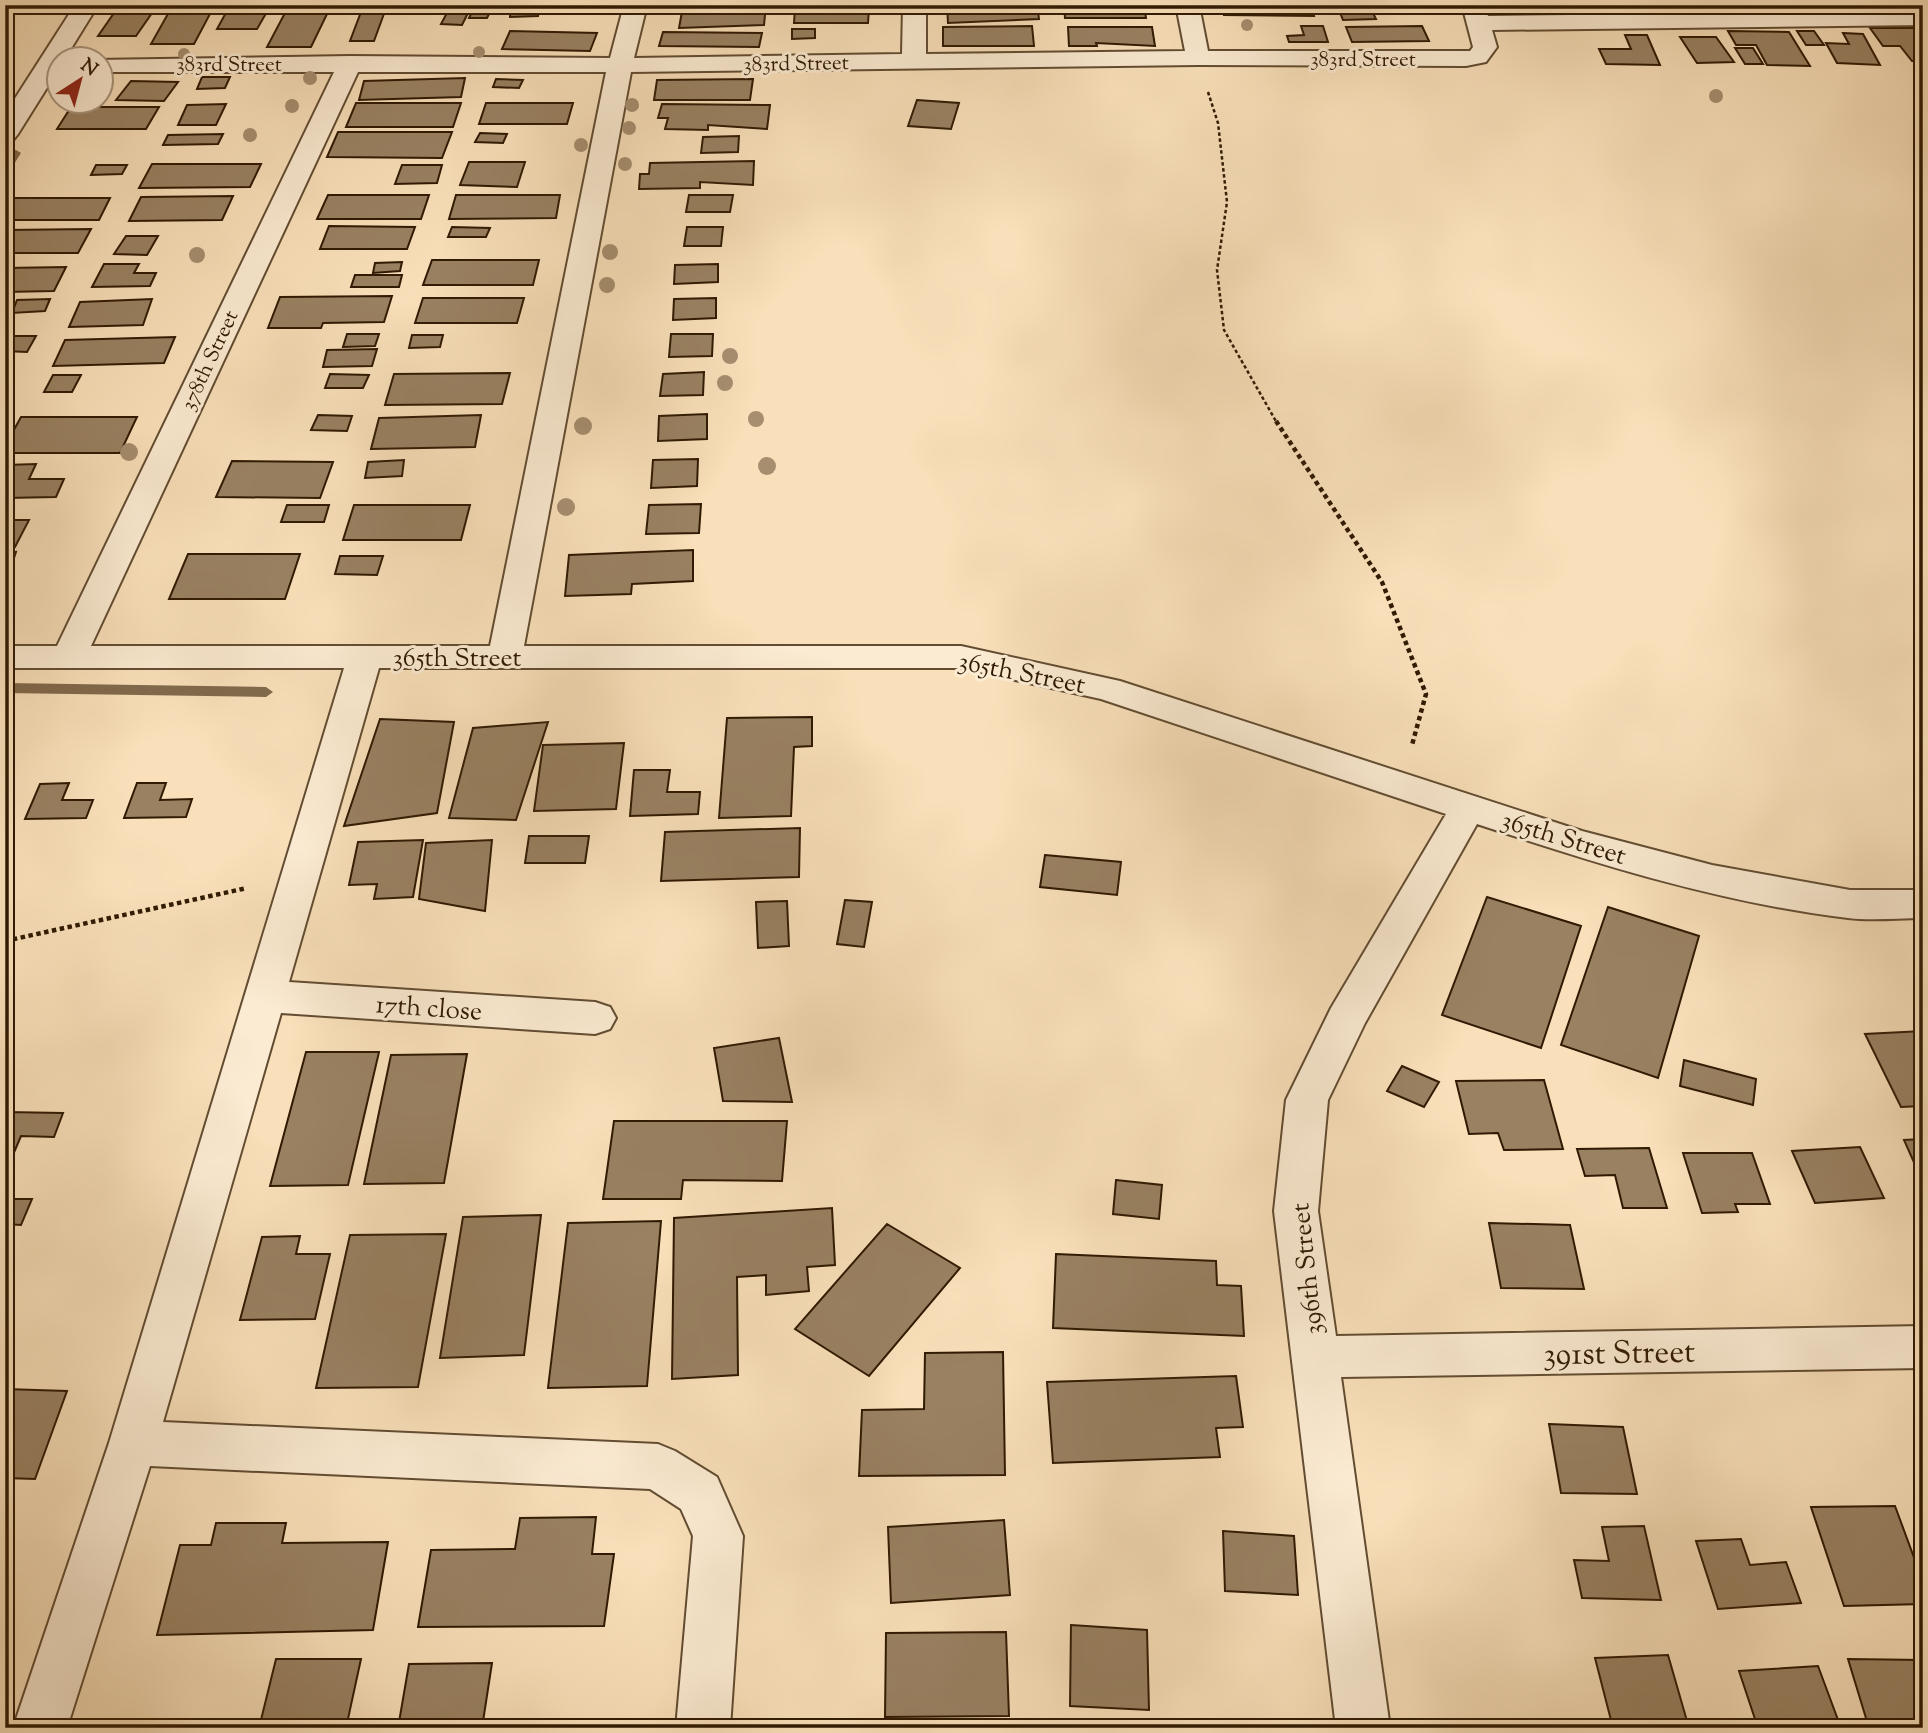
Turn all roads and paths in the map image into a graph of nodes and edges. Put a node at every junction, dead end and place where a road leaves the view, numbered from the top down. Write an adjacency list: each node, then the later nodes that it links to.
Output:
1 (87, 5): 7 (street)
2 (636, 5): 12 (street)
3 (915, 5): 9 (street)
4 (1187, 5): 8 (street)
5 (1923, 18): 6 (street, 383rd Street)
6 (1479, 25): 8 (street, 383rd Street)
7 (64, 46)
8 (1198, 58): 9 (street, 383rd Street); 19 (path)
9 (914, 62): 12 (street, 383rd Street)
10 (350, 63): 11 (street, 383rd Street); 12 (street, 383rd Street); 18 (street, 378th Street)
11 (116, 65)
12 (620, 65): 17 (street)
13 (46, 76): 14 (street)
14 (5, 134)
15 (5, 656): 18 (street, 365th Street)
16 (365, 657): 17 (street, 365th Street); 18 (street, 365th Street); 21 (street)
17 (505, 657): 19 (street, 365th Street)
18 (68, 658)
19 (1400, 785): 20 (street, 365th Street)
20 (1468, 808): 22 (street, 365th Street); 27 (street, 396th Street)
21 (299, 877): 23 (path); 24 (street)
22 (1923, 904)
23 (5, 941)
24 (264, 996): 25 (street, 17th close); 28 (street)
25 (595, 1018)
26 (1923, 1347): 27 (street, 391st Street)
27 (1315, 1357): 31 (street, 396th Street)
28 (133, 1443): 29 (street); 30 (street)
29 (40, 1728)
30 (703, 1728)
31 (1363, 1728)

